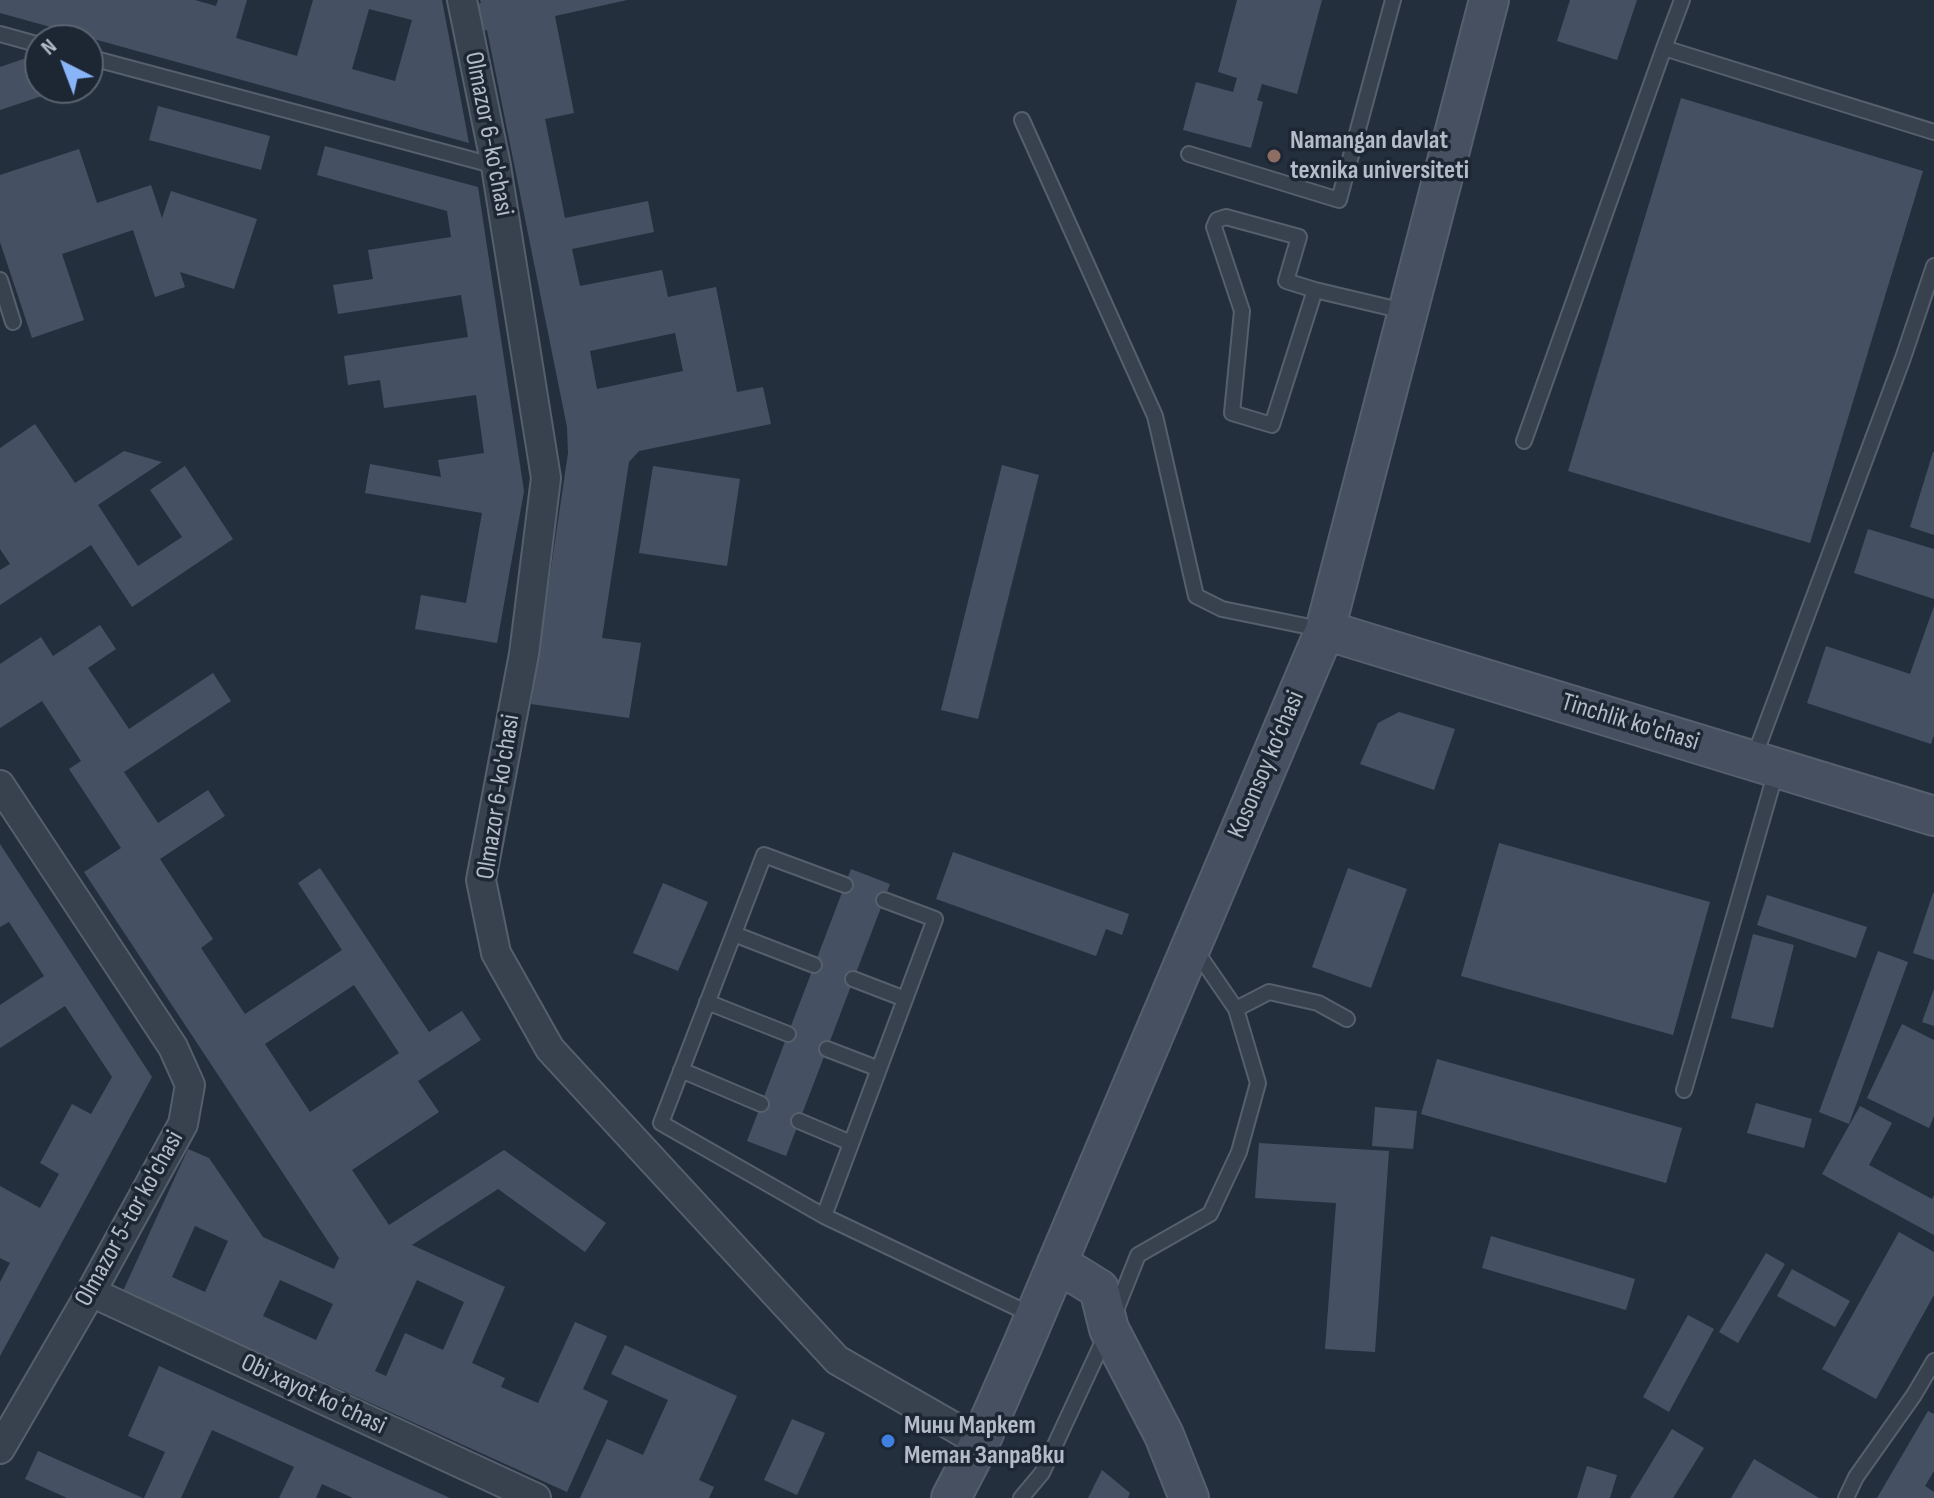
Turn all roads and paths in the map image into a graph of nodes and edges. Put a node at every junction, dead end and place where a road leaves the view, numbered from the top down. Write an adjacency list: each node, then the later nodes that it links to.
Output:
1 (462, 0): 12 (street, Olmazor 6-ko'chasi)
2 (1393, 0): 11 (lane)
3 (1489, 0): 16 (main road, Kosonsoy ko’chasi)
4 (1682, 0): 7 (lane)
5 (0, 34): 6 (lane)
6 (24, 41)
7 (1664, 48): 10 (lane); 18 (lane)
8 (104, 61): 12 (lane)
9 (1022, 120): 19 (lane)
10 (1934, 132)
11 (1189, 154)
12 (496, 166): 47 (street, Olmazor 6-ko'chasi)
13 (1934, 266): 20 (lane)
14 (0, 280): 17 (lane)
15 (1315, 290): 15 (lane); 16 (lane)
16 (1408, 312): 19 (main road, Kosonsoy ko’chasi)
17 (13, 322)
18 (1524, 441)
19 (1325, 630): 20 (main road, Tinchlik ko'chasi); 26 (main road, Kosonsoy ko’chasi)
20 (1765, 764): 22 (main road, Tinchlik ko'chasi); 37 (lane)
21 (0, 785): 43 (street, Olmazor 5-tor ko'chasi)
22 (1934, 816)
23 (845, 885): 25 (lane)
24 (884, 900): 29 (lane)
25 (734, 934): 27 (lane); 30 (lane)
26 (1191, 944): 31 (lane); 42 (main road, Kosonsoy ko’chasi)
27 (814, 965)
28 (853, 979): 29 (lane)
29 (905, 999): 35 (lane)
30 (707, 1002): 33 (lane); 36 (lane)
31 (1236, 1009): 32 (lane); 45 (lane)
32 (1347, 1019)
33 (788, 1034)
34 (827, 1049): 35 (lane)
35 (879, 1069): 40 (lane)
36 (681, 1070): 38 (lane); 41 (lane)
37 (1684, 1090)
38 (761, 1104)
39 (799, 1121): 40 (lane)
40 (851, 1143): 41 (lane)
41 (824, 1216): 44 (lane)
42 (1057, 1263): 44 (main road, Kosonsoy ko’chasi); 45 (main road)
43 (91, 1292): 48 (street, Olmazor 5-tor ko'chasi); 49 (street, Obi xayot koʻchasi)
44 (1035, 1316): 47 (main road, Kosonsoy ko’chasi)
45 (1109, 1329): 51 (lane); 52 (main road)
46 (1934, 1361): 53 (lane)
47 (980, 1442): 50 (main road, Kosonsoy ko’chasi)
48 (0, 1449)
49 (536, 1498)
50 (951, 1498)
51 (1021, 1498)
52 (1189, 1498)
53 (1846, 1498)

